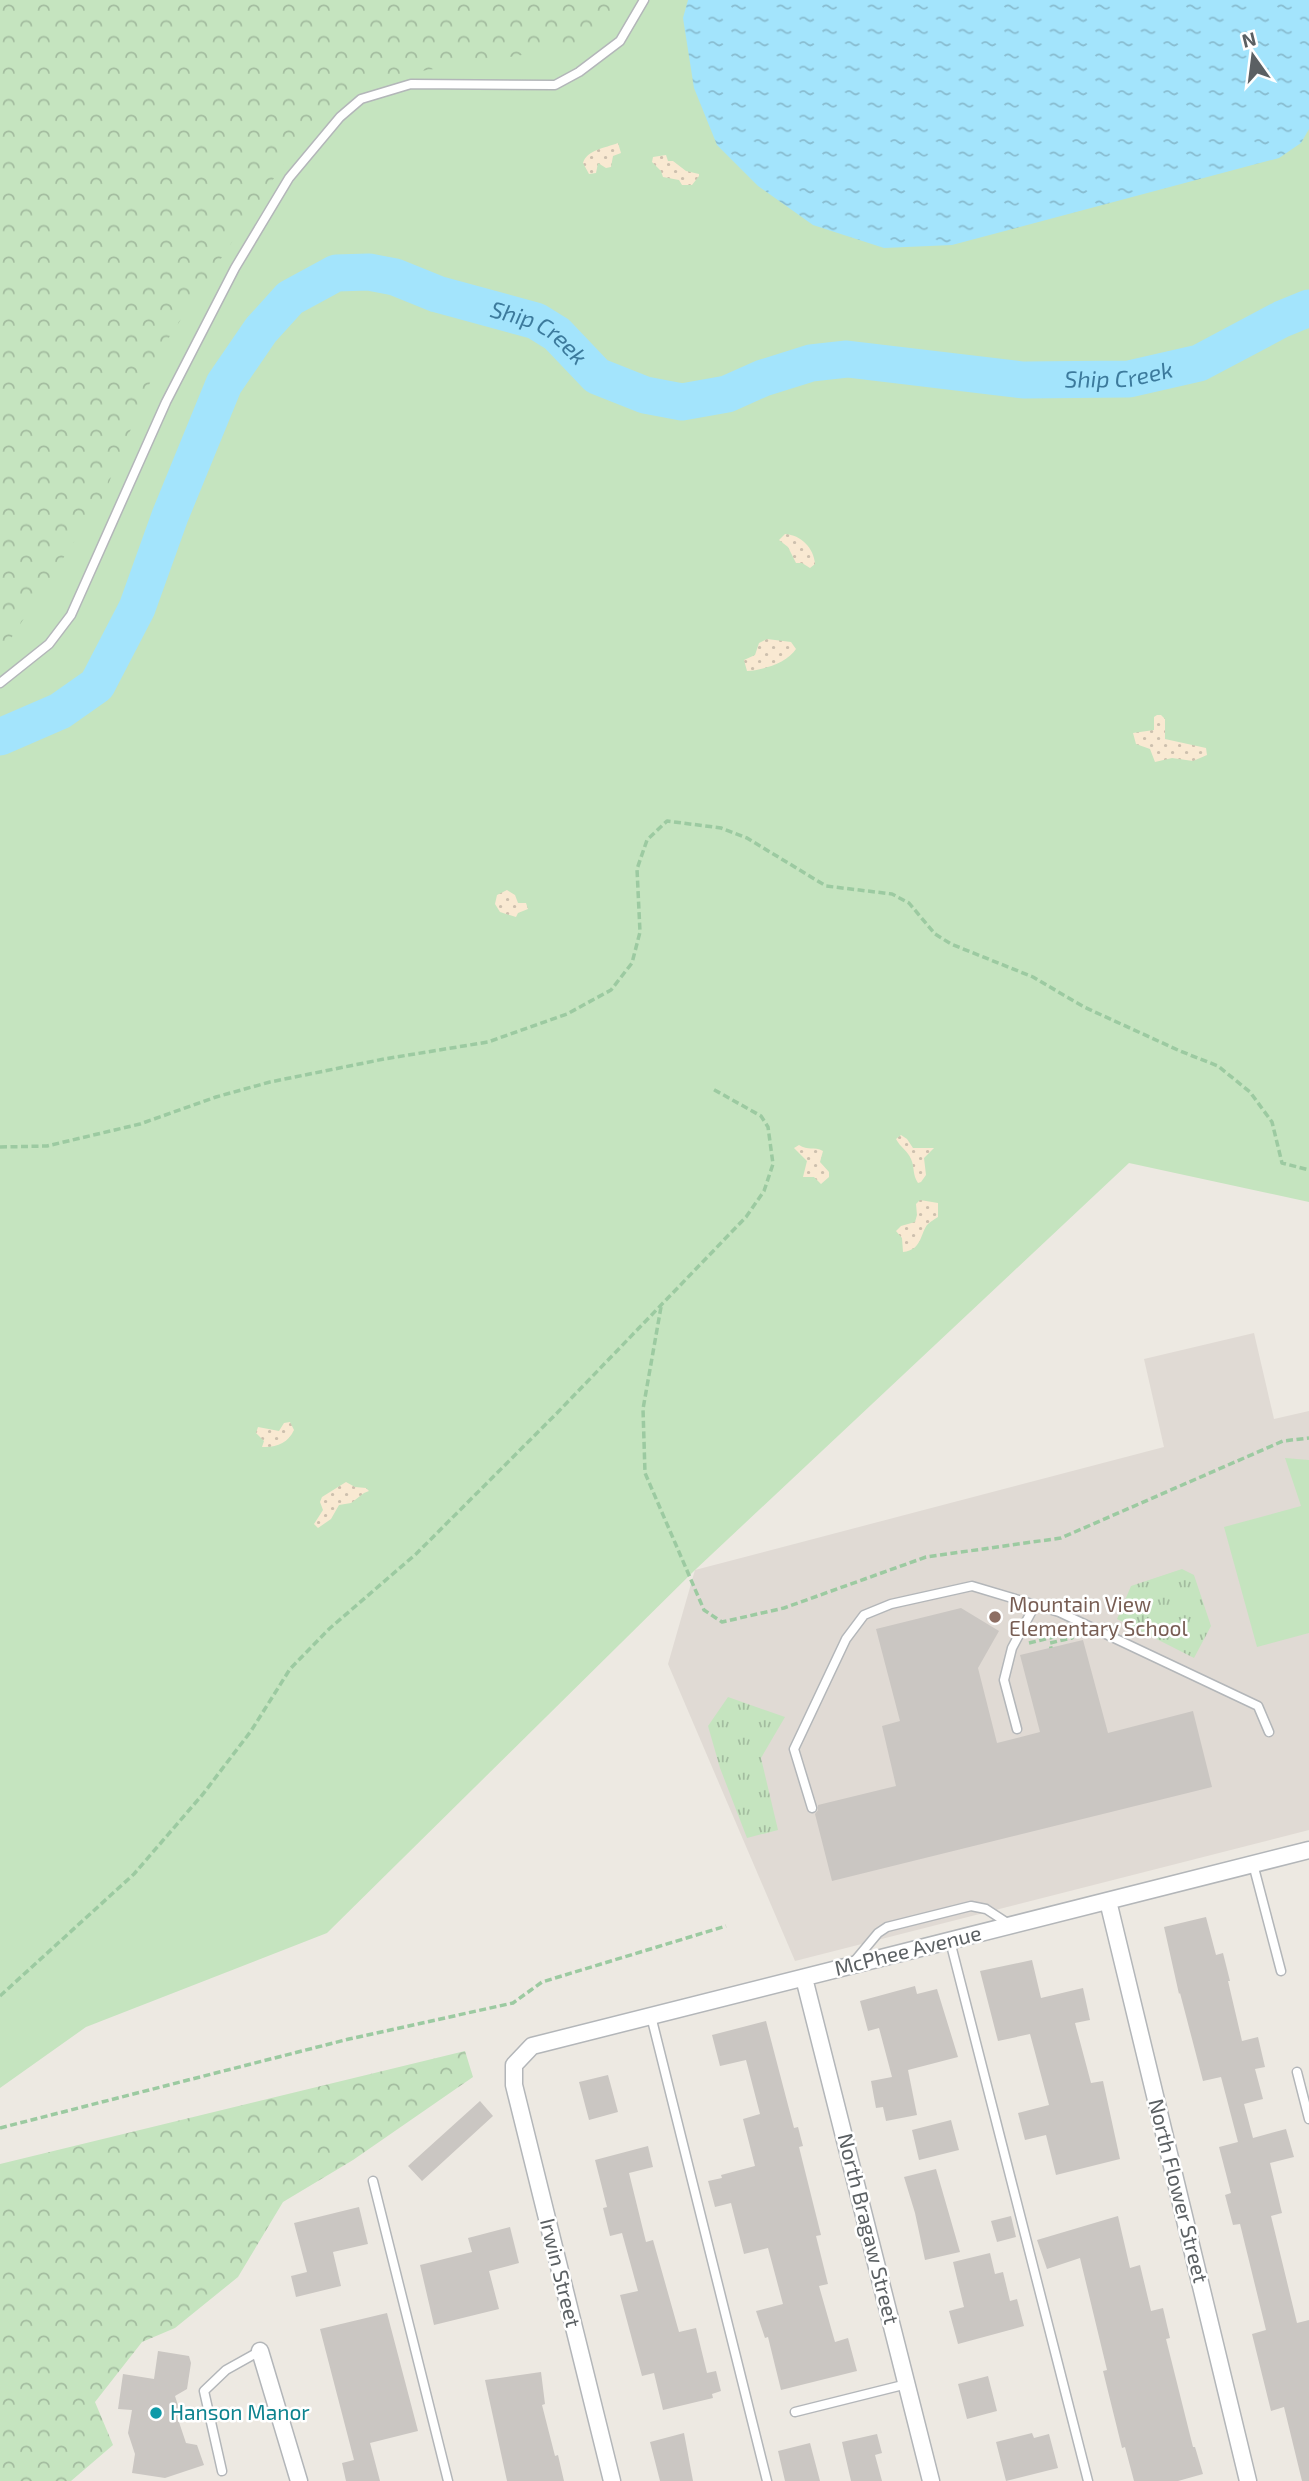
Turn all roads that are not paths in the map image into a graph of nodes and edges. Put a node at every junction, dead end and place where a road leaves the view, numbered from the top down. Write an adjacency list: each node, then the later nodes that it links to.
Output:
1 (644, 0): 2 (lane)
2 (0, 683)
3 (1035, 1605): 4 (lane); 5 (lane); 6 (lane)
4 (1017, 1729)
5 (1269, 1732)
6 (812, 1808)
7 (1309, 1850): 8 (street, McPhee Avenue)
8 (1253, 1864): 9 (street, McPhee Avenue); 13 (lane)
9 (1108, 1901): 10 (street, McPhee Avenue); 30 (street, North Flower Street)
10 (1010, 1926): 11 (street, McPhee Avenue); 12 (lane)
11 (950, 1941): 12 (street, McPhee Avenue); 29 (lane)
12 (851, 1966): 14 (street, McPhee Avenue)
13 (1281, 1971)
14 (804, 1978): 15 (street, McPhee Avenue); 21 (street, North Bragaw Street)
15 (651, 2016): 16 (street, McPhee Avenue); 27 (lane)
16 (514, 2065): 26 (street, Irwin Street)
17 (1297, 2072): 18 (lane)
18 (1309, 2119)
19 (373, 2181): 25 (lane)
20 (261, 2351): 23 (lane); 24 (street)
21 (907, 2384): 22 (lane); 28 (street, North Bragaw Street)
22 (795, 2412)
23 (222, 2471)
24 (299, 2481)
25 (448, 2481)
26 (612, 2481)
27 (767, 2481)
28 (931, 2481)
29 (1088, 2481)
30 (1248, 2481)

